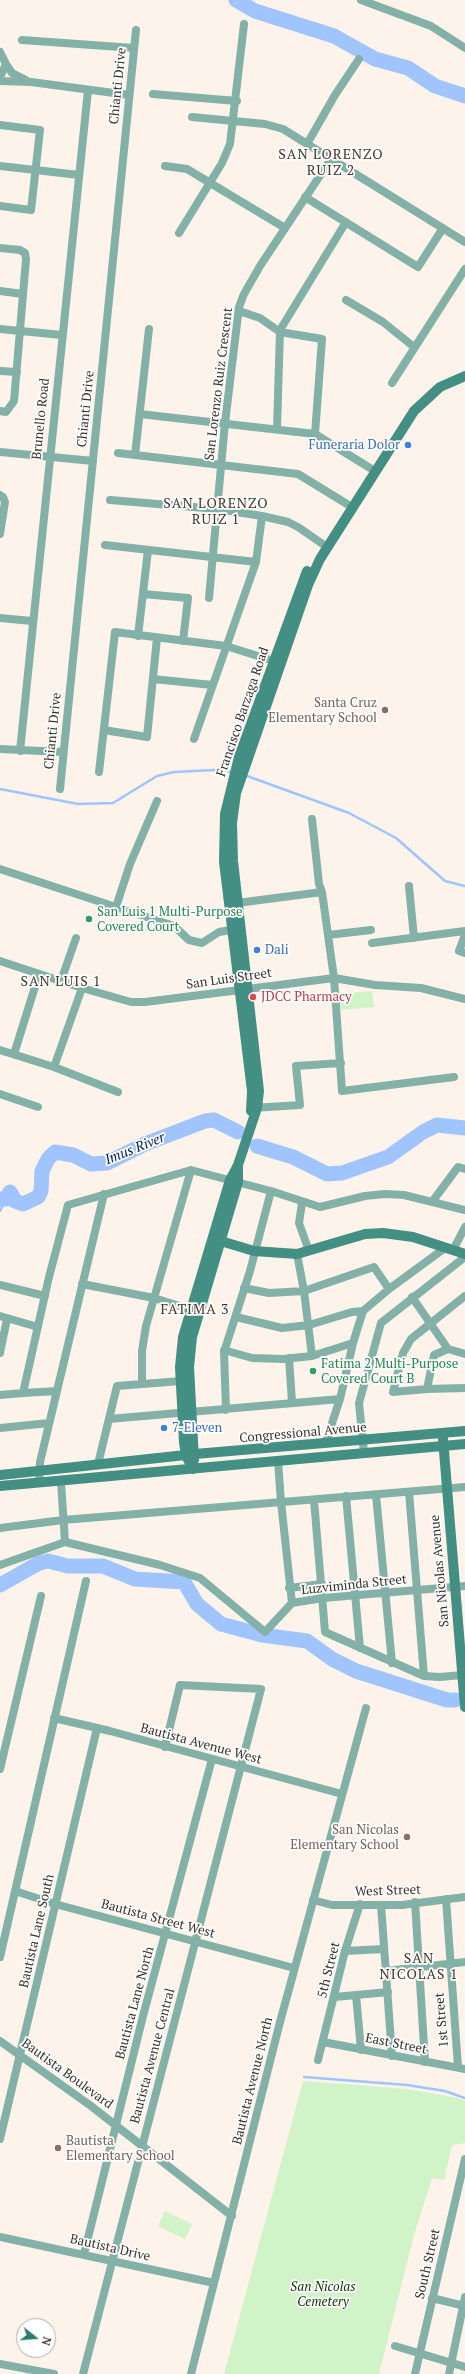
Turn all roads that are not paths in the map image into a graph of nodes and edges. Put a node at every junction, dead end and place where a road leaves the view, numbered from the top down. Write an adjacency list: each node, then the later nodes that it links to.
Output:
1 (361, 0): 6 (street)
2 (244, 24): 16 (street)
3 (136, 30): 5 (street, Chianti Drive)
4 (22, 40): 5 (street)
5 (134, 48): 15 (street, Chianti Drive)
6 (465, 48)
7 (0, 52): 9 (street)
8 (359, 60): 20 (street)
9 (6, 64): 10 (street); 12 (street)
10 (0, 77)
11 (0, 81): 12 (street)
12 (31, 82): 13 (street)
13 (88, 90): 15 (street); 25 (street, Brunello Road)
14 (153, 94): 16 (street)
15 (130, 95): 60 (street, Chianti Drive)
16 (237, 101): 18 (street)
17 (192, 117): 18 (street)
18 (235, 122): 20 (street); 26 (street)
19 (0, 125): 24 (street)
20 (308, 144): 21 (street)
21 (332, 159): 27 (street, San Lorenzo Ruiz Crescent); 31 (street)
22 (0, 166): 24 (street)
23 (165, 166): 26 (street)
24 (36, 170): 25 (street); 28 (street)
25 (79, 175): 44 (street, Brunello Road)
26 (210, 183): 30 (street); 32 (street)
27 (306, 197): 29 (street); 30 (street, San Lorenzo Ruiz Crescent)
28 (0, 206)
29 (346, 222): 31 (street); 43 (street)
30 (285, 228): 39 (street, San Lorenzo Ruiz Crescent)
31 (443, 228): 33 (street)
32 (179, 233)
33 (465, 242)
34 (0, 248): 37 (street)
35 (465, 269): 45 (street)
36 (0, 291): 37 (street)
37 (23, 294): 42 (street)
38 (346, 300): 45 (street)
39 (239, 311): 43 (street); 53 (street, San Lorenzo Ruiz Crescent)
40 (0, 329): 42 (street)
41 (149, 329): 52 (street)
42 (20, 331): 44 (street); 48 (street)
43 (280, 332): 54 (street); 55 (street)
44 (62, 335): 59 (street, Brunello Road)
45 (414, 347): 50 (street)
46 (465, 370): 62 (street, Francisco Barzaga Road)
47 (0, 371): 48 (street)
48 (17, 372): 51 (street)
49 (465, 376): 70 (street, Francisco Barzaga Road)
50 (392, 383)
51 (0, 411)
52 (140, 414): 53 (street); 58 (street)
53 (225, 423): 54 (street); 61 (street, San Lorenzo Ruiz Crescent)
54 (277, 429): 55 (street)
55 (315, 434): 62 (street)
56 (0, 452): 59 (street)
57 (118, 453): 58 (street)
58 (135, 455): 61 (street)
59 (49, 457): 60 (street); 77 (street, Brunello Road)
60 (93, 461): 89 (street, Chianti Drive)
61 (221, 465): 65 (street); 66 (street, San Lorenzo Ruiz Crescent)
62 (370, 468): 65 (street, Francisco Barzaga Road)
63 (2, 496): 68 (street)
64 (110, 500): 66 (street)
65 (347, 504): 70 (street, Francisco Barzaga Road)
66 (217, 509): 67 (street); 72 (street, San Lorenzo Ruiz Crescent)
67 (262, 516): 70 (street); 73 (street)
68 (0, 534)
69 (105, 545): 71 (street)
70 (325, 545): 82 (street, Francisco Barzaga Road)
71 (148, 550): 72 (street); 74 (street)
72 (212, 557): 73 (street); 75 (street, San Lorenzo Ruiz Crescent)
73 (256, 562): 81 (street)
74 (143, 594): 78 (street); 80 (street)
75 (209, 598)
76 (0, 618): 77 (street)
77 (32, 621): 88 (street, Brunello Road)
78 (138, 636): 79 (street); 85 (street)
79 (157, 638): 80 (street); 83 (street)
80 (184, 641): 81 (street)
81 (226, 646): 82 (street); 84 (street)
82 (277, 662): 92 (street, Francisco Barzaga Road)
83 (153, 679): 84 (street); 85 (street)
84 (212, 685): 86 (street)
85 (104, 730): 90 (street)
86 (194, 739)
87 (0, 749): 88 (street)
88 (20, 751): 89 (street)
89 (63, 752): 91 (street, Chianti Drive)
90 (99, 772)
91 (60, 790)
92 (233, 793): 98 (street, Francisco Barzaga Road); 100 (street, Francisco Barzaga Road)
93 (157, 801): 99 (street)
94 (312, 819): 97 (street)
95 (0, 869): 99 (street)
96 (409, 886): 106 (street)
97 (322, 892): 98 (street); 103 (street)
98 (237, 903): 100 (street, Francisco Barzaga Road)
99 (116, 907): 100 (street)
100 (236, 929): 114 (street, Francisco Barzaga Road)
101 (371, 930): 103 (street)
102 (465, 931): 106 (street)
103 (328, 935): 111 (street)
104 (465, 935): 108 (street)
105 (76, 938): 112 (street)
106 (414, 938): 107 (street)
107 (372, 944)
108 (465, 953)
109 (0, 961): 110 (street, San Luis Street)
110 (39, 974): 112 (street, San Luis Street); 117 (street)
111 (334, 978): 114 (street, San Luis Street); 115 (street, San Luis Street); 118 (street)
112 (61, 981): 113 (street, San Luis Street)
113 (82, 988): 114 (street, San Luis Street); 119 (street)
114 (242, 989): 124 (street, Francisco Barzaga Road)
115 (465, 999)
116 (0, 1050): 117 (street)
117 (14, 1054): 119 (street)
118 (341, 1063): 120 (street); 124 (street)
119 (54, 1068): 121 (street)
120 (454, 1078)
121 (118, 1092)
122 (0, 1094): 123 (street)
123 (38, 1107)
124 (254, 1108): 127 (street, Francisco Barzaga Road)
125 (465, 1169): 130 (street)
126 (191, 1170): 127 (street); 129 (street); 148 (street)
127 (234, 1181): 128 (street); 134 (street, Francisco Barzaga Road)
128 (271, 1191): 131 (street); 136 (street)
129 (104, 1194): 140 (street); 145 (street)
130 (432, 1202): 131 (street); 132 (street)
131 (302, 1203): 137 (street)
132 (465, 1210)
133 (465, 1227): 135 (street)
134 (216, 1240): 136 (street); 149 (street, Francisco Barzaga Road)
135 (449, 1249): 137 (street); 139 (street); 143 (street)
136 (254, 1251): 138 (street); 142 (street)
137 (309, 1251): 138 (street)
138 (297, 1254): 144 (street)
139 (465, 1256): 147 (street)
140 (82, 1284): 148 (street); 167 (street)
141 (0, 1286): 145 (street)
142 (244, 1288): 144 (street); 151 (street)
143 (388, 1289): 144 (street); 150 (street)
144 (304, 1291): 154 (street)
145 (45, 1296): 155 (street)
146 (465, 1296): 153 (street)
147 (412, 1297): 153 (street); 179 (street)
148 (154, 1298): 149 (street); 164 (street)
149 (194, 1310): 163 (street, Francisco Barzaga Road); 173 (street, Francisco Barzaga Road)
150 (363, 1311): 154 (street); 156 (street)
151 (236, 1317): 154 (street); 158 (street)
152 (4, 1318): 155 (street); 159 (street)
153 (431, 1322): 157 (street); 166 (street)
154 (309, 1325): 161 (street)
155 (38, 1326): 169 (street)
156 (353, 1343): 161 (street); 170 (street)
157 (448, 1349): 160 (street); 166 (street)
158 (224, 1350): 162 (street); 172 (street)
159 (0, 1353)
160 (465, 1354)
161 (312, 1356): 162 (street)
162 (289, 1358): 171 (street)
163 (181, 1381): 164 (street); 173 (street, Francisco Barzaga Road)
164 (142, 1384): 174 (street)
165 (465, 1388): 166 (street)
166 (427, 1389)
167 (57, 1391): 169 (street); 175 (street)
168 (0, 1394): 169 (street)
169 (23, 1394)
170 (340, 1399): 171 (street); 180 (street)
171 (292, 1402): 172 (street)
172 (226, 1410): 173 (street)
173 (187, 1411): 174 (street); 184 (street, Francisco Barzaga Road)
174 (109, 1419): 186 (street)
175 (49, 1423): 176 (street); 188 (street)
176 (0, 1428)
177 (465, 1431): 178 (street, Congressional Avenue)
178 (443, 1433): 179 (street, Congressional Avenue); 182 (street, San Nicolas Avenue)
179 (361, 1441): 180 (street, Congressional Avenue); 183 (street)
180 (325, 1444): 184 (street, Congressional Avenue)
181 (465, 1444): 182 (street, Congressional Avenue)
182 (443, 1446): 183 (street, Congressional Avenue); 194 (street, San Nicolas Avenue)
183 (364, 1453): 185 (street, Congressional Avenue)
184 (190, 1455): 186 (street, Congressional Avenue); 187 (street, Francisco Barzaga Road)
185 (278, 1461): 187 (street, Congressional Avenue); 199 (street, Luzviminda Street)
186 (98, 1464): 188 (street, Congressional Avenue)
187 (193, 1469): 190 (street, Congressional Avenue)
188 (40, 1471): 189 (street, Congressional Avenue); 191 (street)
189 (0, 1475)
190 (61, 1482): 191 (street, Congressional Avenue); 200 (street)
191 (39, 1483): 192 (street, Congressional Avenue)
192 (0, 1486)
193 (465, 1487): 194 (street)
194 (446, 1488): 195 (street); 206 (street, San Nicolas Avenue)
195 (409, 1492): 196 (street); 208 (street)
196 (376, 1495): 197 (street); 209 (street)
197 (346, 1496): 198 (street); 211 (street)
198 (314, 1500): 199 (street); 205 (street)
199 (281, 1502): 200 (street); 207 (street, Luzviminda Street)
200 (63, 1520): 201 (street); 202 (street)
201 (0, 1528)
202 (64, 1542): 203 (street); 213 (street)
203 (0, 1565)
204 (86, 1581): 221 (street)
205 (322, 1584): 207 (street); 212 (street)
206 (460, 1587): 208 (street, Luzviminda Street); 215 (street, San Nicolas Avenue)
207 (289, 1588): 213 (street, Luzviminda Street)
208 (416, 1590): 209 (street, Luzviminda Street); 218 (street)
209 (385, 1593): 211 (street, Luzviminda Street); 216 (street)
210 (41, 1596): 226 (street)
211 (356, 1596): 212 (street, Luzviminda Street); 214 (street)
212 (323, 1598): 213 (street, Luzviminda Street); 214 (street)
213 (292, 1603)
214 (360, 1648): 216 (street)
215 (463, 1655): 217 (street, San Nicolas Avenue)
216 (392, 1663): 218 (street)
217 (462, 1675): 218 (street); 219 (street, San Nicolas Avenue)
218 (424, 1676)
219 (465, 1707)
220 (366, 1708): 227 (street, Bautista Avenue North)
221 (54, 1718): 222 (street, Bautista Avenue West); 228 (street)
222 (97, 1728): 223 (street, Bautista Avenue West); 233 (street, Bautista Lane South)
223 (165, 1747): 224 (street, Bautista Avenue West); 225 (street, Bautista Avenue Central)
224 (212, 1760): 225 (street, Bautista Avenue West); 236 (street, Bautista Lane North)
225 (241, 1767): 227 (street, Bautista Avenue West); 237 (street, Bautista Avenue Central)
226 (0, 1769)
227 (342, 1794): 231 (street, Bautista Avenue North)
228 (15, 1891): 233 (street, Bautista Street West); 240 (street)
229 (465, 1897): 230 (street, West Street)
230 (446, 1899): 232 (street, West Street); 242 (street, 1st Street)
231 (313, 1900): 234 (street, West Street); 243 (street, Bautista Avenue North)
232 (415, 1902): 235 (street, West Street); 244 (street)
233 (55, 1904): 236 (street, Bautista Street West); 252 (street, Bautista Lane South)
234 (360, 1904): 235 (street, West Street); 239 (street, 5th Street)
235 (381, 1905): 238 (street)
236 (166, 1933): 237 (street, Bautista Street West); 257 (street, Bautista Lane North)
237 (195, 1940): 243 (street, Bautista Street West); 259 (street, Bautista Avenue Central)
238 (384, 1949): 239 (street); 245 (street)
239 (345, 1951): 248 (street, 5th Street)
240 (0, 1957)
241 (465, 1962): 242 (street)
242 (449, 1964): 244 (street); 256 (street, 1st Street)
243 (294, 1968): 261 (street, Bautista Avenue North)
244 (418, 1968): 245 (street); 255 (street)
245 (386, 1971): 246 (street)
246 (388, 1992): 247 (street); 253 (street)
247 (356, 1995): 248 (street); 251 (street)
248 (335, 1997): 250 (street, 5th Street)
249 (0, 2041): 252 (street, Bautista Boulevard)
250 (323, 2042): 251 (street, East Street); 254 (street, 5th Street)
251 (361, 2050): 253 (street, East Street)
252 (18, 2054): 257 (street, Bautista Boulevard); 258 (street, Bautista Lane South)
253 (392, 2056): 255 (street, East Street)
254 (318, 2060)
255 (425, 2062): 256 (street, East Street)
256 (461, 2068)
257 (116, 2125): 259 (street, Bautista Boulevard); 263 (street, Bautista Lane North)
258 (0, 2139)
259 (142, 2146): 261 (street, Bautista Boulevard); 264 (street, Bautista Avenue Central)
260 (465, 2159): 266 (street, South Street)
261 (232, 2216): 265 (street, Bautista Avenue North)
262 (0, 2237): 263 (street, Bautista Drive)
263 (84, 2254): 264 (street, Bautista Drive)
264 (112, 2262): 265 (street, Bautista Drive); 274 (street, Bautista Avenue Central)
265 (214, 2283): 275 (street, Bautista Avenue North)
266 (432, 2298): 267 (street); 269 (street, South Street)
267 (464, 2303): 271 (street)
268 (395, 2346): 269 (street)
269 (420, 2353): 271 (street); 276 (street, South Street)
270 (0, 2364): 273 (street)
271 (451, 2364): 272 (street); 277 (street)
272 (465, 2367)
273 (54, 2374)
274 (84, 2374)
275 (191, 2374)
276 (415, 2374)
277 (449, 2374)

